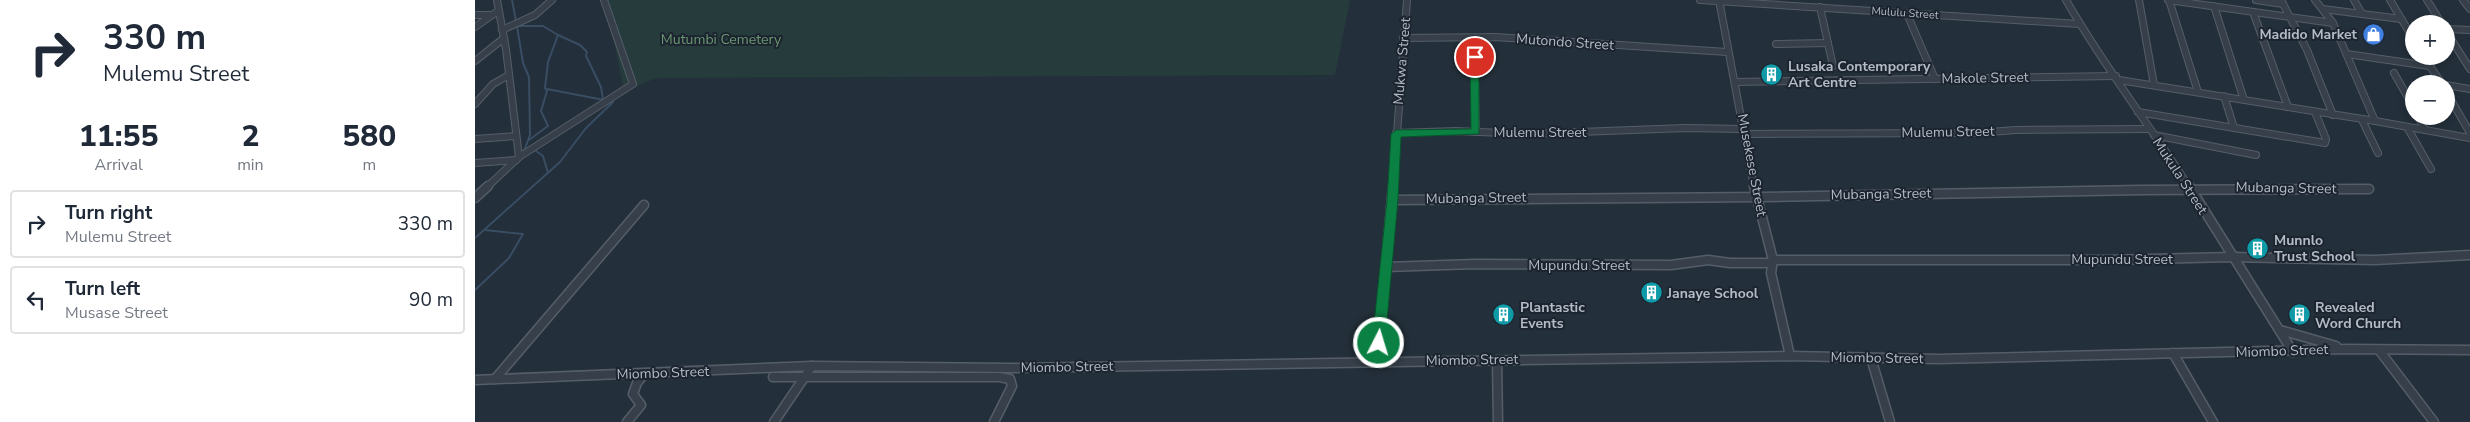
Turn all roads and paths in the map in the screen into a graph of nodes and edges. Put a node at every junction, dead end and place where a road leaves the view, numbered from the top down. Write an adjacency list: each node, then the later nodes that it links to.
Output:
1 (497, 0): 21 (street)
2 (552, 0): 36 (street)
3 (604, 0): 83 (street)
4 (1407, 0): 37 (street, Mukwa Street)
5 (1701, 0): 15 (street, Mululu Street)
6 (2066, 0): 31 (street, Mukula Street)
7 (2139, 0): 54 (street)
8 (2168, 0): 17 (street); 57 (street)
9 (2256, 0): 16 (street)
10 (2315, 0): 19 (street)
11 (2354, 0): 24 (street)
12 (2390, 0): 29 (street)
13 (2427, 0): 27 (street)
14 (2463, 0): 20 (street)
15 (1719, 1): 18 (street, Mululu Street); 42 (street, Musekese Street)
16 (2282, 2): 28 (street)
17 (2214, 6): 22 (street); 60 (street)
18 (1821, 7): 23 (street, Mululu Street); 40 (street)
19 (2323, 9): 24 (street); 30 (street)
20 (2470, 9)
21 (498, 10): 26 (street); 36 (street)
22 (2253, 12): 28 (street); 62 (street)
23 (1907, 14): 31 (street, Mululu Street); 52 (street)
24 (2362, 14): 29 (street)
25 (475, 15): 26 (street)
26 (490, 15): 33 (street)
27 (2436, 15)
28 (2290, 17): 30 (street); 66 (street)
29 (2401, 19): 32 (street)
30 (2333, 23): 43 (street)
31 (2079, 24): 51 (street, Mukula Street)
32 (2405, 25)
33 (475, 26)
34 (2455, 30): 35 (street)
35 (2470, 30)
36 (503, 34): 44 (street); 49 (street)
37 (1403, 38): 38 (street, Mutondo Street); 77 (street, Mukwa Street)
38 (1474, 38): 42 (street, Mutondo Street); 74 (street)
39 (1776, 44): 40 (street)
40 (1828, 44): 45 (street)
41 (2455, 45): 47 (street)
42 (1727, 52): 53 (street, Musekese Street)
43 (2347, 54): 46 (street); 68 (street)
44 (475, 61)
45 (1833, 66)
46 (2429, 66): 50 (street)
47 (2470, 69)
48 (2394, 73): 58 (street)
49 (509, 75): 61 (street); 78 (street)
50 (2436, 75)
51 (2117, 78): 52 (street, Makole Street); 54 (street, Makole Street); 64 (street, Mukula Street)
52 (1935, 79): 53 (street, Makole Street)
53 (1735, 82): 73 (street, Musekese Street)
54 (2154, 85): 57 (street, Makole Street)
55 (2455, 86): 56 (street)
56 (2470, 88)
57 (2198, 92): 59 (street, Makole Street)
58 (2405, 92)
59 (2224, 96): 60 (street, Makole Street); 71 (street)
60 (2244, 100): 62 (street, Makole Street)
61 (475, 104)
62 (2288, 107): 65 (street, Makole Street)
63 (2455, 107): 76 (street)
64 (2138, 112): 71 (street); 75 (street, Mukula Street)
65 (2315, 112): 66 (street, Makole Street); 71 (street)
66 (2333, 115): 67 (street, Makole Street)
67 (2362, 120): 68 (street, Makole Street); 81 (street)
68 (2375, 121): 70 (street, Makole Street)
69 (2422, 125): 72 (street)
70 (2407, 127): 72 (street, Makole Street); 85 (street)
71 (2234, 128)
72 (2425, 130): 79 (street, Makole Street)
73 (1745, 131): 74 (street, Mulemu Street); 75 (street, Mulemu Street); 88 (street, Musekese Street)
74 (1476, 132): 77 (street, Mulemu Street)
75 (2152, 132): 82 (street, Mulemu Street); 86 (street, Mukula Street)
76 (2470, 133)
77 (1396, 134): 90 (street, Mukwa Street)
78 (516, 136): 80 (street); 83 (street)
79 (2470, 138)
80 (475, 139)
81 (2378, 153)
82 (2256, 155)
83 (517, 158): 84 (street); 89 (street)
84 (475, 163)
85 (2431, 169)
86 (2189, 188): 87 (street, Mubanga Street); 88 (street, Mubanga Street); 93 (street, Mukula Street)
87 (2369, 189)
88 (1757, 197): 90 (street, Mubanga Street); 94 (street, Musekese Street)
89 (475, 198)
90 (1393, 200): 95 (street, Mukwa Street)
91 (644, 206): 110 (street)
92 (2470, 255): 93 (street, Mupundu Street)
93 (2232, 257): 94 (street, Mupundu Street); 96 (street, Mukula Street)
94 (1773, 261): 95 (street, Mupundu Street); 102 (street, Musekese Street)
95 (1385, 267): 105 (street, Mukwa Street)
96 (2280, 330): 97 (street); 100 (street, Mukula Street)
97 (2348, 349): 98 (street, Miombo Street); 100 (street, Miombo Street)
98 (2379, 350): 99 (street, Miombo Street); 118 (street)
99 (2470, 350)
100 (2293, 352): 101 (street, Miombo Street)
101 (2173, 354): 103 (street, Miombo Street); 117 (street)
102 (1791, 356): 103 (street, Miombo Street); 104 (street, Miombo Street)
103 (1871, 358): 116 (street)
104 (1497, 360): 105 (street, Miombo Street); 115 (street)
105 (1377, 362): 106 (street, Miombo Street)
106 (812, 366): 107 (street, Miombo Street); 109 (street)
107 (644, 374): 110 (street, Miombo Street); 112 (street)
108 (773, 377): 109 (street)
109 (803, 378): 113 (street); 114 (street)
110 (495, 379): 111 (street, Miombo Street)
111 (475, 380)
112 (627, 422)
113 (774, 422)
114 (994, 422)
115 (1498, 422)
116 (1890, 422)
117 (2213, 422)
118 (2434, 422)

